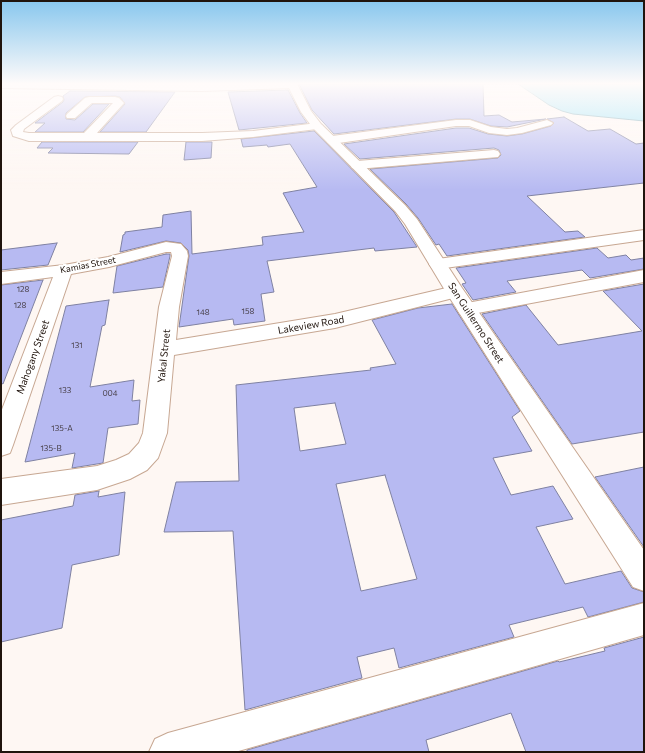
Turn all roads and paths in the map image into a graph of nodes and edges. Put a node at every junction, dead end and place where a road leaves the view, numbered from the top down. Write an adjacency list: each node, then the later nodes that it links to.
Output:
1 (33, 119): 6 (street)
2 (104, 119): 6 (street)
3 (312, 119): 5 (street, San Guillermo Street)
4 (547, 123): 7 (street)
5 (317, 126): 6 (street); 7 (street, San Guillermo Street)
6 (87, 137)
7 (332, 140): 9 (street, San Guillermo Street)
8 (494, 154): 9 (street)
9 (357, 165): 12 (street, San Guillermo Street)
10 (644, 235): 12 (street)
11 (174, 247): 13 (street, Kamias Street); 18 (street, Yakal Street)
12 (438, 264): 16 (street, San Guillermo Street)
13 (64, 270): 15 (street, Kamias Street); 19 (street, Mahogany Street)
14 (644, 276): 17 (street)
15 (1, 278)
16 (455, 292): 17 (street, San Guillermo Street); 18 (street, Lakeview Road)
17 (467, 309): 21 (street, San Guillermo Street)
18 (164, 349): 20 (street, Yakal Street)
19 (1, 445)
20 (1, 492)
21 (644, 576)
22 (644, 619): 23 (street)
23 (168, 752)

